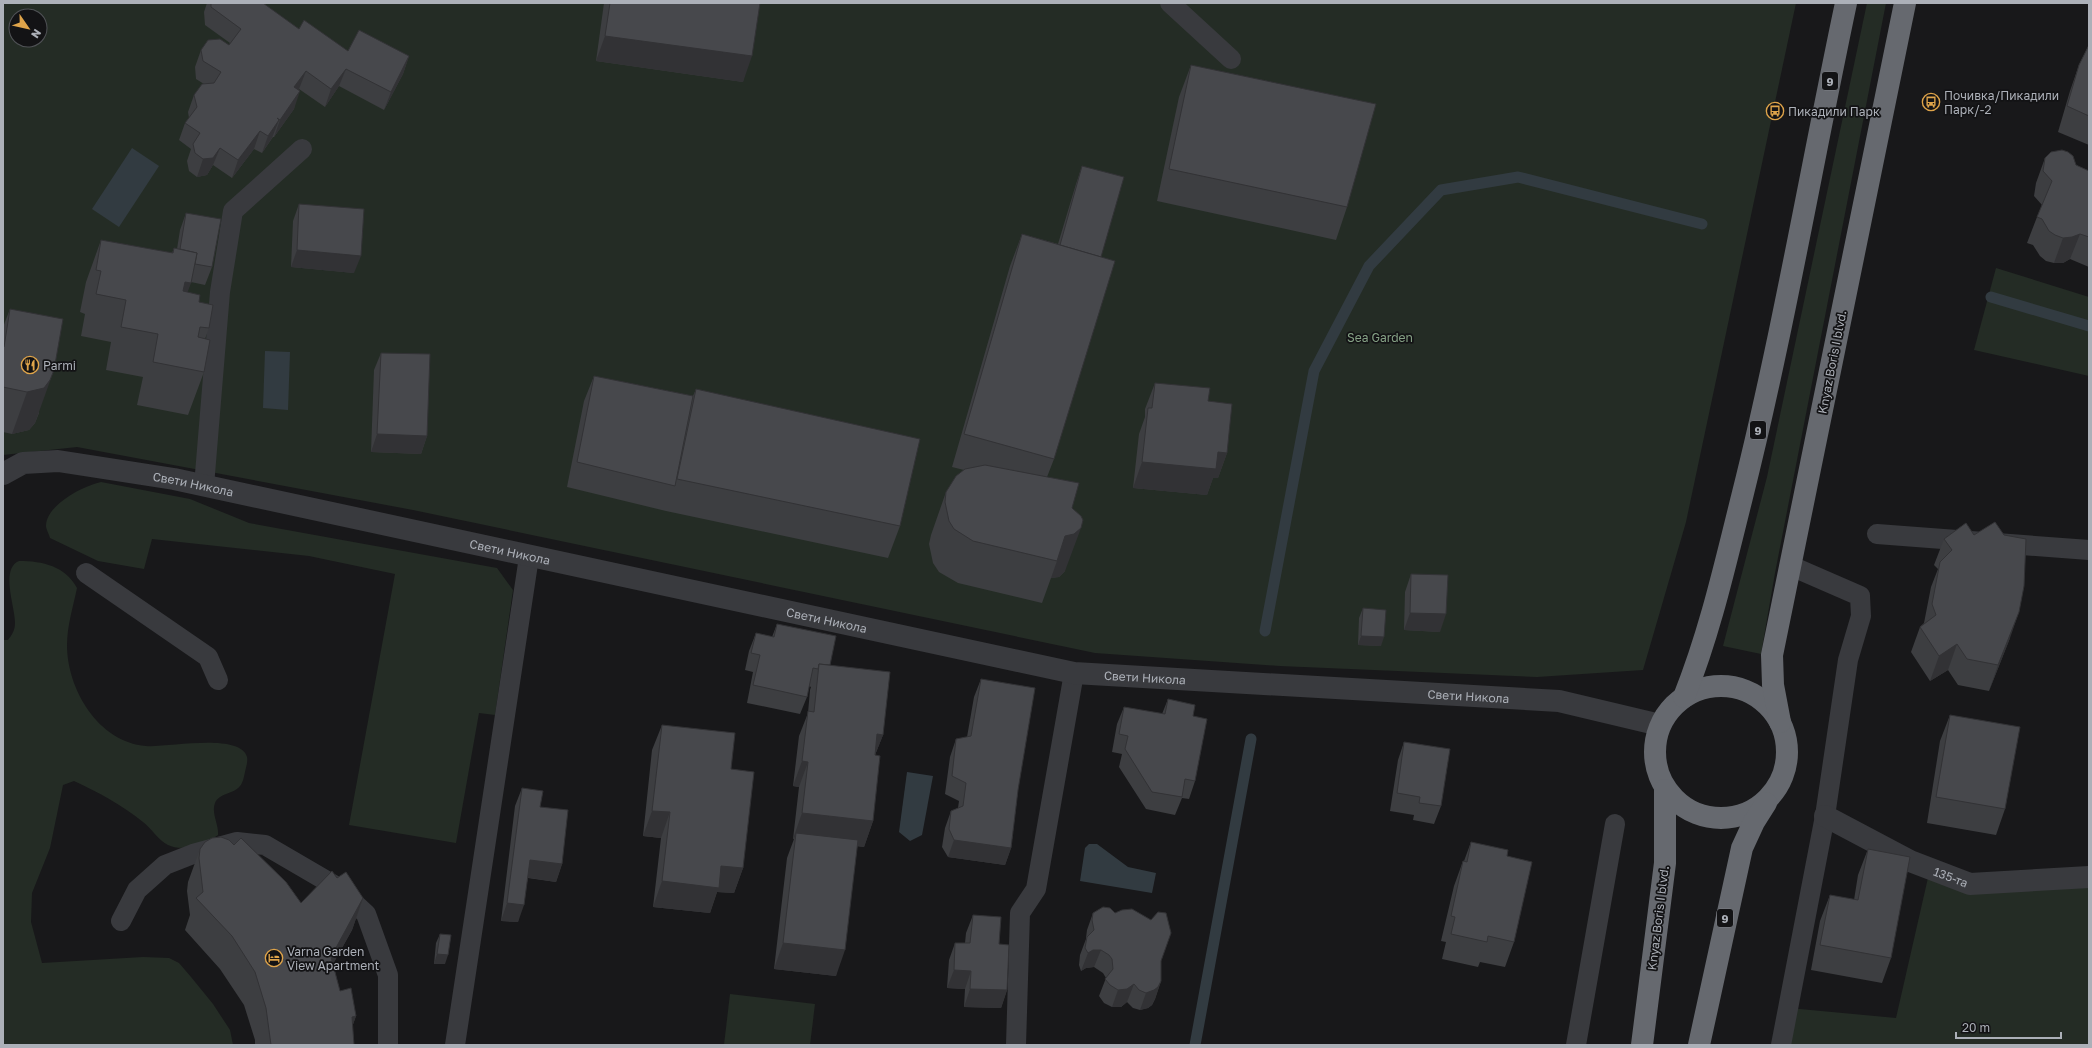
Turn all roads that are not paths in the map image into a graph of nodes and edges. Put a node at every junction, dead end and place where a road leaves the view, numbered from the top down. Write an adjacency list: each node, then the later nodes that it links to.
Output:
1 (1170, 3): 4 (lane)
2 (1846, 3): 15 (highway, 9)
3 (1905, 3): 11 (highway, Knyaz Boris I blvd. / 9)
4 (1231, 59)
5 (302, 148): 7 (lane)
6 (3, 474): 7 (street, Свети Никола)
7 (204, 486): 10 (street, Свети Никола)
8 (1877, 534): 9 (lane)
9 (2089, 550)
10 (529, 557): 13 (street, Свети Никола); 25 (lane)
11 (1791, 566): 16 (highway, Knyaz Boris I blvd. / 9); 20 (lane)
12 (86, 573): 14 (lane)
13 (1074, 673): 17 (street, Свети Никола); 26 (lane)
14 (218, 680)
15 (1684, 697): 16 (highway, 9); 17 (highway, 9)
16 (1780, 722): 19 (highway, 9)
17 (1660, 724): 18 (highway, 9)
18 (1665, 790): 19 (highway, 9); 28 (highway, Knyaz Boris I blvd. / 9)
19 (1769, 798): 29 (highway, 9)
20 (1825, 816): 22 (street, 135-та); 30 (lane)
21 (1615, 824): 27 (lane)
22 (2089, 877)
23 (121, 921): 24 (lane)
24 (388, 1045)
25 (455, 1045)
26 (1016, 1045)
27 (1576, 1045)
28 (1642, 1045)
29 (1699, 1045)
30 (1781, 1045)

